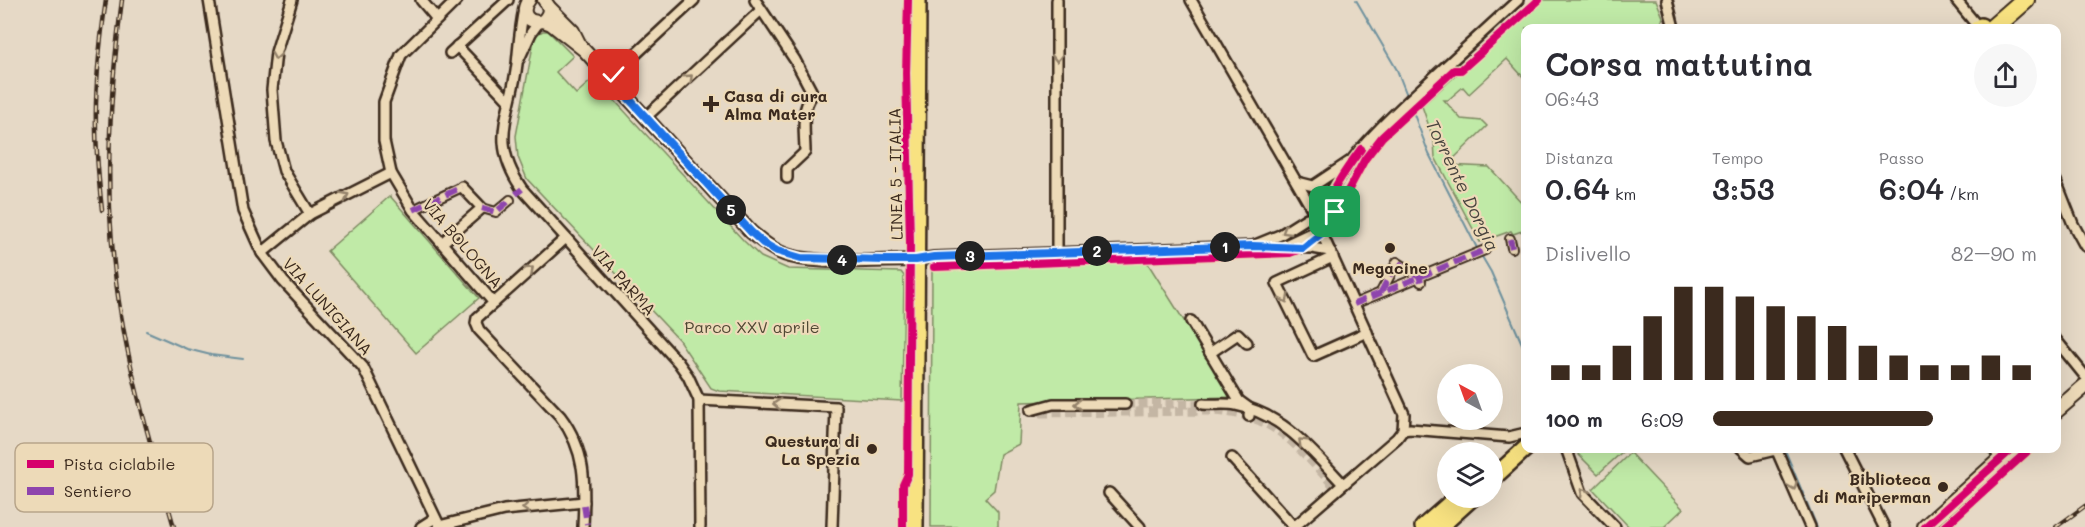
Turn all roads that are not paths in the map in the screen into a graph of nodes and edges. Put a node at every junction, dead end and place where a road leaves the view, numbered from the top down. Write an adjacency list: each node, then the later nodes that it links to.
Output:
1 (209, 0): 46 (street, VIA LUNIGIANA)
2 (292, 0): 38 (street, one-way to 38)
3 (421, 0): 18 (street)
4 (458, 0): 18 (street, VIA BOLOGNA)
5 (508, 0): 27 (street)
6 (694, 0): 26 (street)
7 (918, 0): 49 (main road)
8 (1057, 0): 47 (street, one-way to 47)
9 (1191, 0): 32 (street)
10 (1518, 0): 29 (street)
11 (1667, 0): 20 (street)
12 (1956, 0): 21 (street)
13 (2010, 0): 22 (highway)
14 (2025, 0): 23 (highway)
15 (526, 3): 19 (street); 25 (street, VIA PARMA)
16 (546, 3): 19 (street); 24 (street)
17 (758, 4): 28 (street, one-way to 17); 31 (street)
18 (437, 19): 30 (street, VIA BOLOGNA)
19 (541, 22): 24 (street); 25 (street, VIA PARMA)
20 (1673, 24)
21 (1979, 24)
22 (1987, 24)
23 (1989, 24)
24 (584, 50): 26 (street)
25 (517, 64): 27 (street, VIA PARMA)
26 (610, 78): 28 (street)
27 (509, 100): 34 (street, VIA PARMA)
28 (646, 117): 49 (street)
29 (1355, 156): 32 (street); 39 (street)
30 (391, 173): 37 (street, VIA BOLOGNA); 38 (street, one-way to 30)
31 (787, 178)
32 (1297, 182): 39 (street)
33 (462, 187): 36 (street); 37 (street)
34 (516, 194): 36 (street); 40 (street, VIA PARMA)
35 (2061, 194): 43 (street)
36 (482, 208): 41 (street)
37 (413, 210): 41 (street, VIA BOLOGNA)
38 (310, 214): 46 (street)
39 (1318, 221): 42 (street, one-way to 42); 44 (street); 48 (street)
40 (566, 238): 52 (street, one-way to 40); 61 (street, VIA PARMA)
41 (442, 243): 52 (street, VIA BOLOGNA)
42 (1253, 246): 44 (street); 47 (street)
43 (2085, 246)
44 (1280, 248): 48 (street)
45 (1485, 250): 50 (street)
46 (262, 253): 85 (street, VIA LUNIGIANA)
47 (1057, 253): 49 (street)
48 (1332, 254): 53 (street); 55 (street, one-way to 55)
49 (916, 260): 90 (main road)
50 (1420, 279): 51 (street); 51 (street)
51 (1381, 292): 53 (street)
52 (494, 303): 82 (street, VIA BOLOGNA)
53 (1354, 304): 55 (street)
54 (1191, 321): 58 (street)
55 (1367, 332): 67 (street)
56 (1247, 343): 58 (street)
57 (2061, 346): 59 (street)
58 (1210, 353): 66 (street)
59 (2085, 376)
60 (2085, 386): 64 (main road)
61 (699, 400): 88 (street, VIA PARMA); 89 (street, one-way to 61)
62 (1125, 404): 65 (street, one-way to 65)
63 (1203, 404): 66 (street)
64 (2061, 407)
65 (1031, 410)
66 (1249, 412): 80 (street, one-way to 66)
67 (1403, 430): 68 (street); 80 (street)
68 (1521, 435)
69 (1521, 439): 77 (main road)
70 (1521, 453): 79 (main road)
71 (1568, 453): 95 (street, one-way to 71)
72 (1747, 453): 73 (street, one-way to 73)
73 (1762, 453)
74 (1779, 453): 96 (street, one-way to 96)
75 (1847, 453): 97 (street)
76 (1997, 454): 98 (main road)
77 (1503, 455)
78 (1232, 458): 92 (street)
79 (1503, 469)
80 (1343, 484): 92 (street)
81 (1109, 493): 91 (street)
82 (584, 504): 85 (street, one-way to 85); 86 (street, VIA BOLOGNA)
83 (1445, 508): 93 (main road)
84 (1461, 508): 94 (main road)
85 (438, 524): 87 (street)
86 (585, 526)
87 (421, 527)
88 (700, 527)
89 (832, 527)
90 (915, 527)
91 (1140, 527)
92 (1294, 527)
93 (1423, 527)
94 (1440, 527)
95 (1615, 527)
96 (1810, 527)
97 (1884, 527)
98 (1925, 527)

